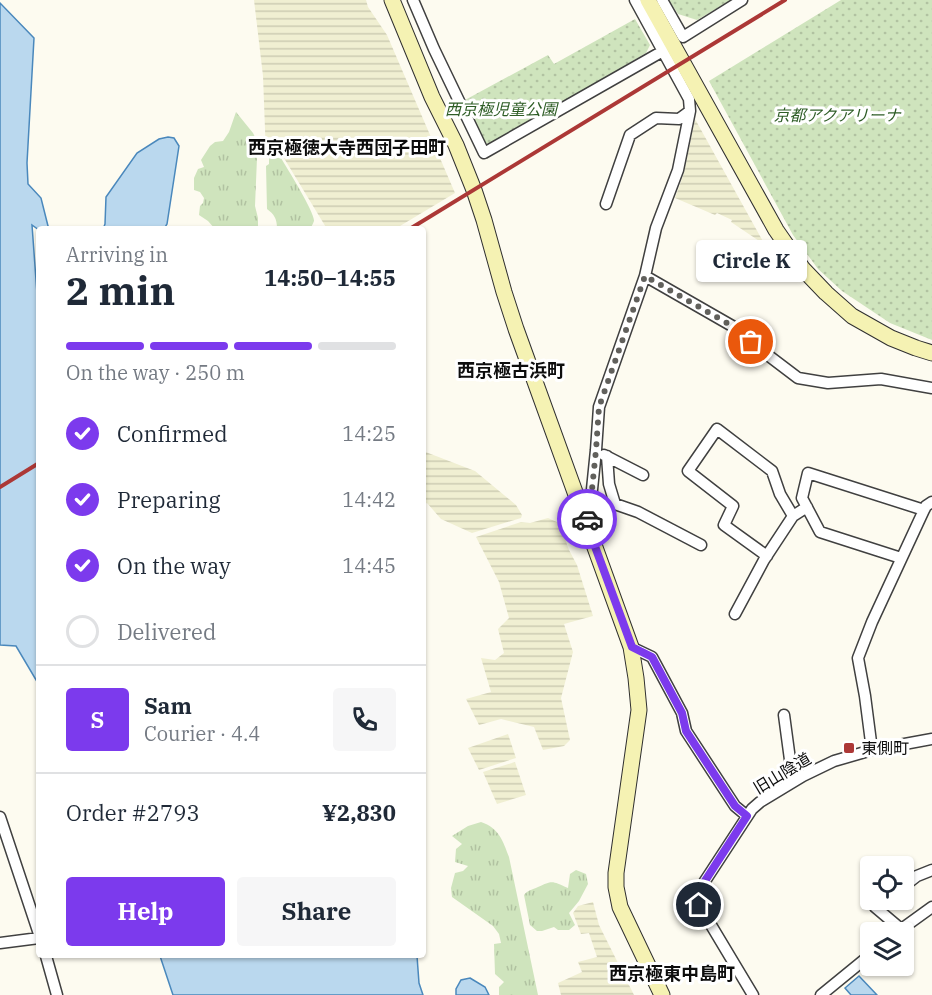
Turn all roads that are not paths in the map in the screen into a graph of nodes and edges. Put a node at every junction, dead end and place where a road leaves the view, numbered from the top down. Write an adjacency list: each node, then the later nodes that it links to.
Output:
1 (392, 0): 19 (street)
2 (413, 0): 7 (street)
3 (635, 0): 7 (street)
4 (648, 0): 11 (street)
5 (662, 0): 6 (street)
6 (742, 0)
7 (663, 51): 8 (street)
8 (690, 111): 9 (street); 10 (street)
9 (606, 204)
10 (645, 276): 12 (street); 13 (street)
11 (932, 353)
12 (932, 388)
13 (596, 450): 14 (street); 19 (street)
14 (608, 456): 15 (street); 20 (street)
15 (643, 475)
16 (928, 506): 17 (street); 22 (street)
17 (807, 507): 18 (street); 22 (street)
18 (793, 516): 21 (street); 21 (street)
19 (586, 522): 24 (street)
20 (701, 545)
21 (767, 556): 23 (street)
22 (901, 558): 27 (street)
23 (735, 614)
24 (632, 647): 29 (street); 45 (street)
25 (784, 715): 28 (street)
26 (932, 740): 27 (street, 旧山陰道)
27 (873, 750): 28 (street, 旧山陰道)
28 (793, 782): 29 (street, 旧山陰道)
29 (747, 816): 46 (street, 旧山陰道)
30 (0, 817): 32 (street)
31 (0, 838): 32 (street)
32 (9, 846): 39 (street)
33 (932, 870): 34 (street)
34 (914, 878)
35 (932, 907): 38 (street)
36 (878, 910): 37 (street)
37 (889, 922)
38 (911, 922)
39 (36, 926)
40 (36, 937): 41 (street)
41 (0, 944)
42 (46, 958): 44 (street)
43 (860, 962): 47 (street)
44 (57, 995)
45 (662, 995)
46 (753, 995)
47 (821, 995)

